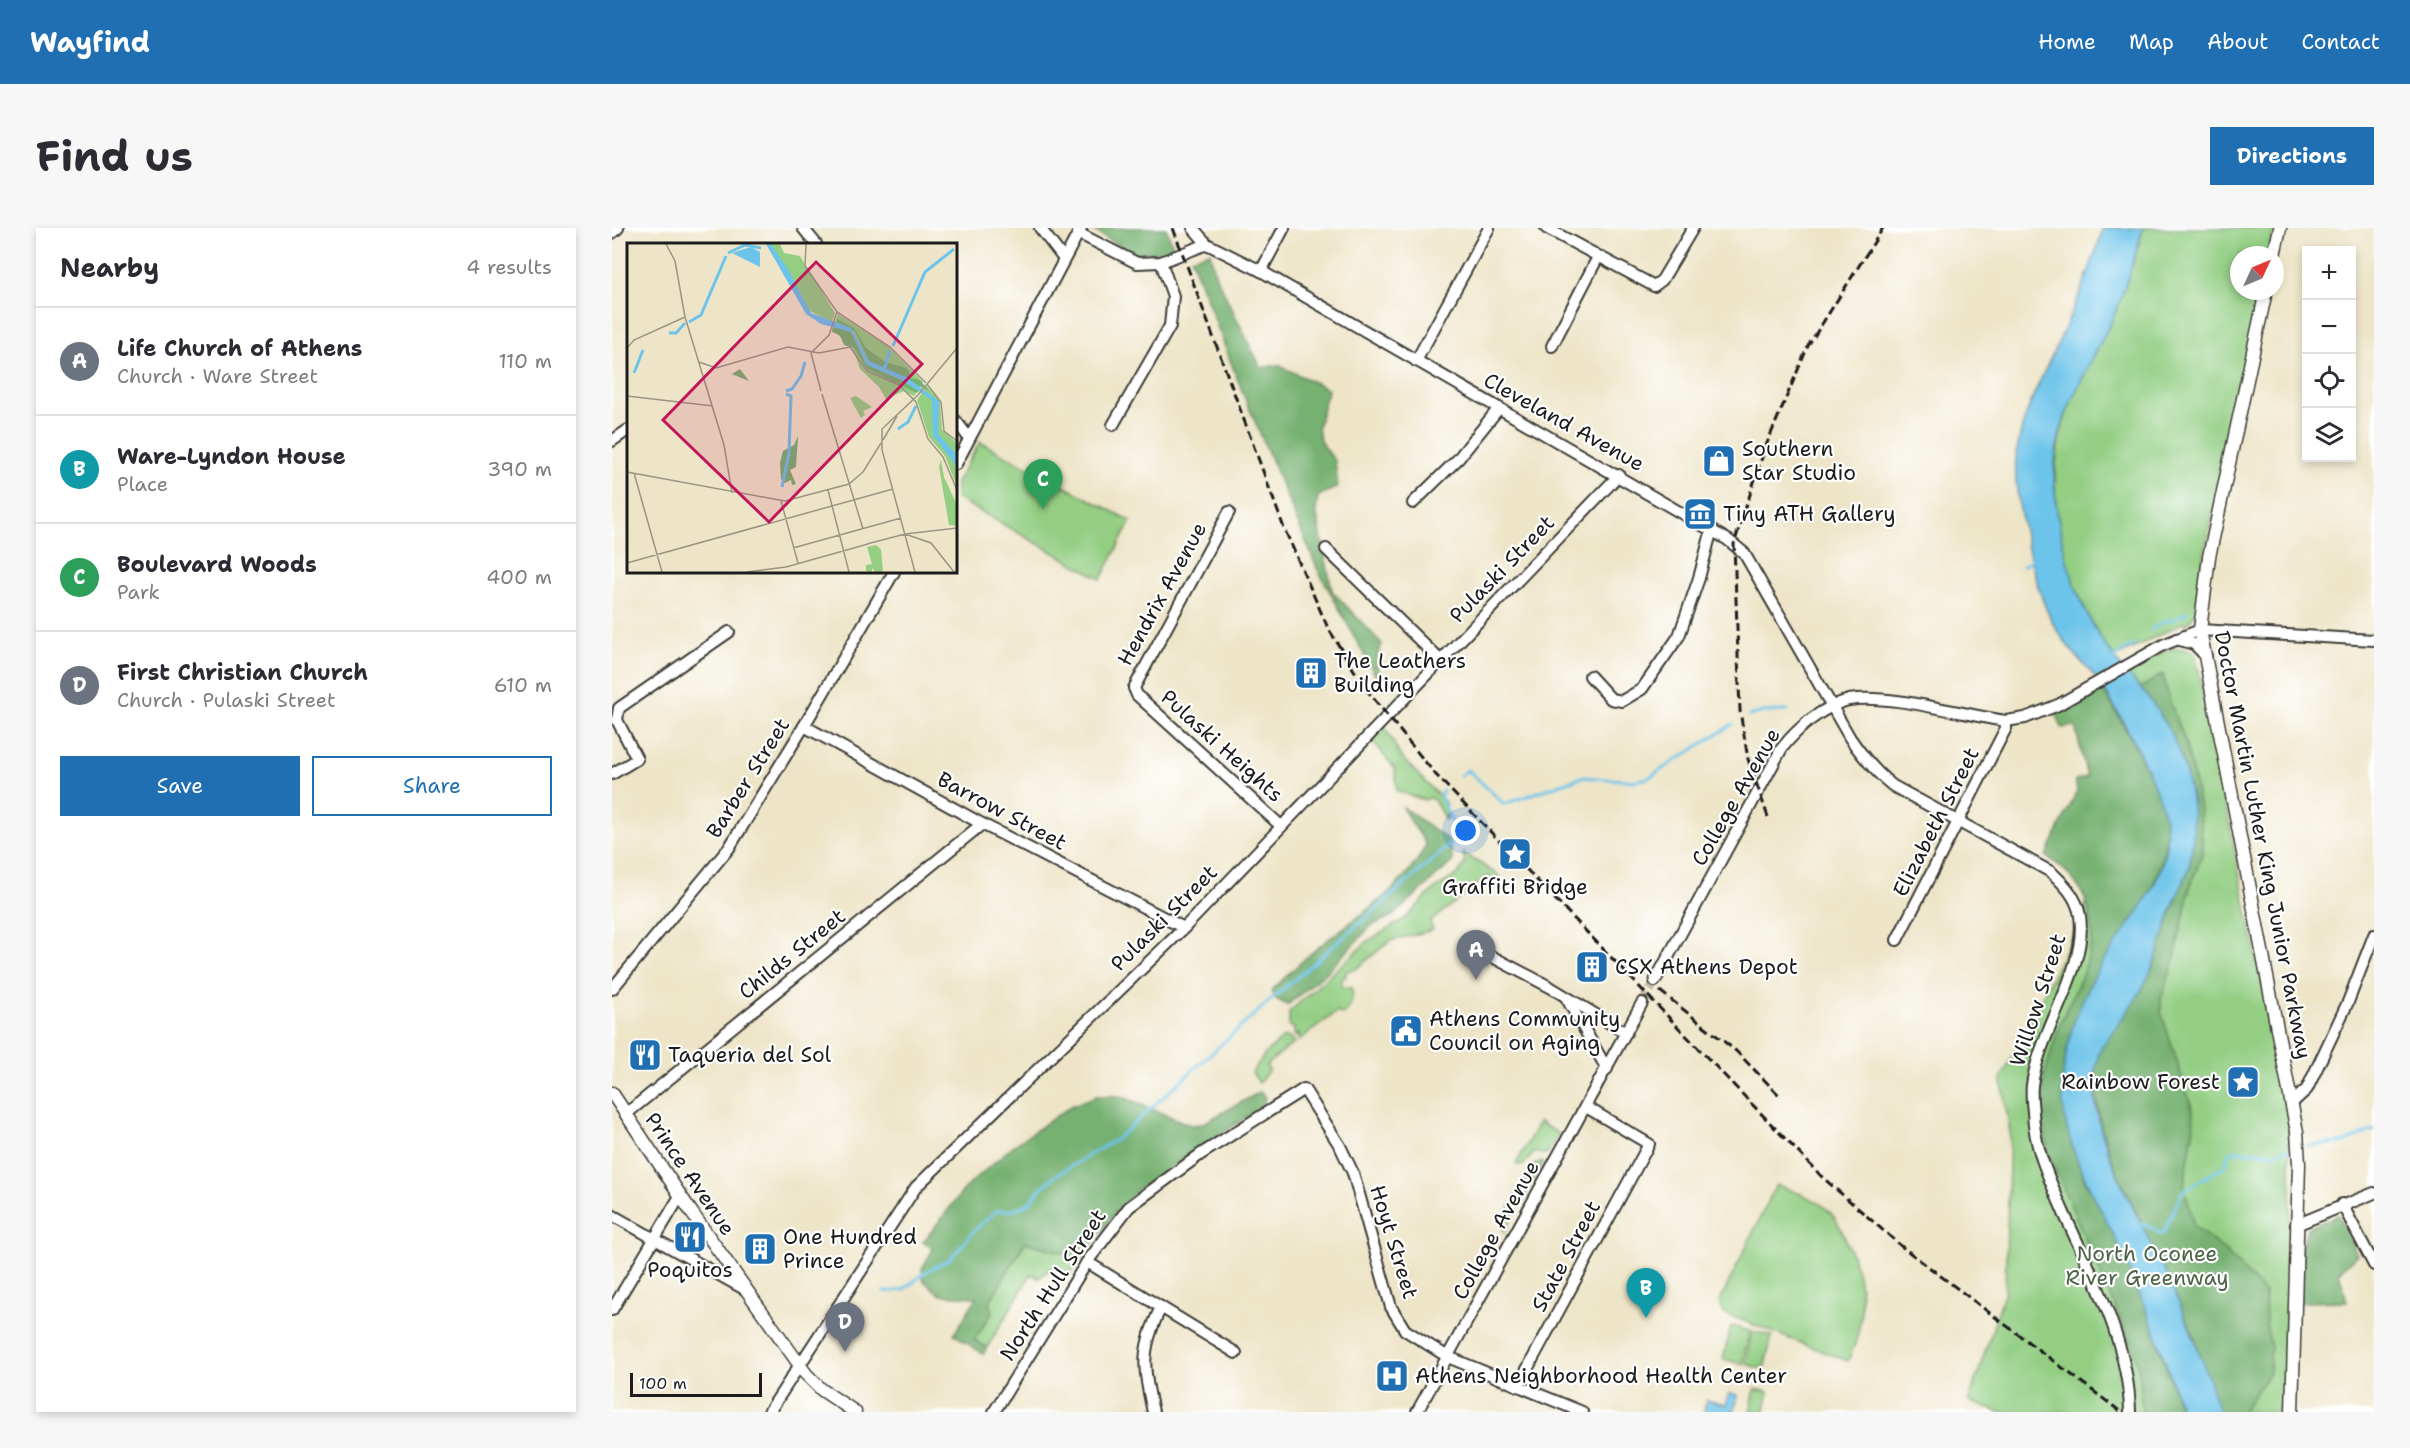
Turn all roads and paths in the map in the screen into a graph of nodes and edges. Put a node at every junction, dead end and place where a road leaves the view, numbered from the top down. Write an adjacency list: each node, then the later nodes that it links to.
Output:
1 (618, 228): 11 (street)
2 (803, 228): 12 (street)
3 (1040, 228): 16 (street)
4 (1193, 228): 13 (street, Cleveland Avenue)
5 (1284, 228): 18 (street)
6 (1489, 228): 21 (street)
7 (1546, 228): 15 (street)
8 (1693, 228): 15 (street)
9 (2280, 228): 14 (main road)
10 (1080, 230): 16 (street); 17 (street)
11 (612, 233)
12 (815, 243)
13 (1207, 244): 17 (street); 18 (street, Cleveland Avenue)
14 (2276, 246)
15 (1598, 257): 20 (street)
16 (1063, 258): 26 (street)
17 (1161, 262): 24 (street)
18 (1261, 271): 21 (street, Cleveland Avenue)
19 (2264, 300): 35 (main road, Doctor Martin Luther King Junior Parkway)
20 (1552, 346)
21 (1416, 361): 22 (street, Cleveland Avenue)
22 (1499, 408): 29 (street, Cleveland Avenue); 30 (street)
23 (957, 422): 26 (street)
24 (1113, 424)
25 (627, 431): 27 (street)
26 (969, 438): 28 (street)
27 (612, 441)
28 (957, 462)
29 (1619, 475): 32 (street, Cleveland Avenue); 40 (street, Pulaski Street)
30 (1413, 503)
31 (1229, 513): 42 (street, Hendrix Avenue)
32 (1712, 529): 41 (street); 43 (street, Cleveland Avenue)
33 (1326, 549): 40 (street)
34 (893, 573): 45 (street, Barber Street)
35 (2200, 630): 37 (street, College Avenue); 38 (street); 39 (main road, Doctor Martin Luther King Junior Parkway)
36 (729, 632): 46 (street)
37 (2176, 639): 39 (street); 44 (street, College Avenue)
38 (2374, 640)
39 (2206, 656): 62 (main road, Doctor Martin Luther King Junior Parkway)
40 (1442, 661): 49 (street, Pulaski Street)
41 (1590, 676)
42 (1137, 695): 49 (street, Pulaski Heights)
43 (1833, 707): 44 (street, College Avenue); 47 (street, Willow Street); 54 (street, College Avenue)
44 (2006, 721): 47 (street, Elizabeth Street)
45 (804, 726): 48 (street, Barrow Street); 55 (street, Barber Street)
46 (612, 774)
47 (1958, 820): 52 (street, Elizabeth Street); 86 (street, Willow Street)
48 (982, 824): 50 (street, Barrow Street); 64 (street, Childs Street)
49 (1281, 826): 50 (street, Pulaski Street)
50 (1184, 928): 78 (street, Pulaski Street)
51 (2374, 935): 62 (street)
52 (1898, 940)
53 (1485, 953): 56 (street)
54 (1655, 981)
55 (612, 989)
56 (1566, 996): 58 (street); 59 (street)
57 (1642, 1003): 58 (street, College Avenue)
58 (1626, 1033): 59 (street, College Avenue)
59 (1606, 1069): 63 (street, College Avenue)
60 (1305, 1089): 71 (street, North Hull Street); 77 (street, Hoyt Street)
61 (612, 1093): 64 (main road, Prince Avenue)
62 (2293, 1102): 69 (main road, Doctor Martin Luther King Junior Parkway)
63 (1586, 1107): 77 (street, College Avenue); 79 (street, State Street)
64 (626, 1114): 66 (main road, Prince Avenue)
65 (2374, 1193): 67 (street)
66 (680, 1196): 70 (street); 73 (main road, Prince Avenue)
67 (2342, 1204): 69 (street); 72 (street)
68 (612, 1215): 70 (street)
69 (2296, 1225): 87 (main road, Doctor Martin Luther King Junior Parkway)
70 (654, 1238): 73 (street); 75 (street)
71 (1087, 1262): 74 (street); 82 (street, North Hull Street)
72 (2374, 1265)
73 (746, 1290): 78 (main road, Prince Avenue)
74 (1161, 1307): 76 (street); 83 (street)
75 (612, 1310)
76 (1236, 1353)
77 (1448, 1358): 79 (street, Hoyt Street); 84 (street, College Avenue)
78 (798, 1364): 80 (street, Pulaski Street); 81 (main road, Prince Avenue)
79 (1518, 1386): 85 (street, Hoyt Street)
80 (769, 1412)
81 (855, 1412)
82 (994, 1412)
83 (1153, 1412)
84 (1417, 1412)
85 (1582, 1412)
86 (2130, 1412)
87 (2292, 1412)

